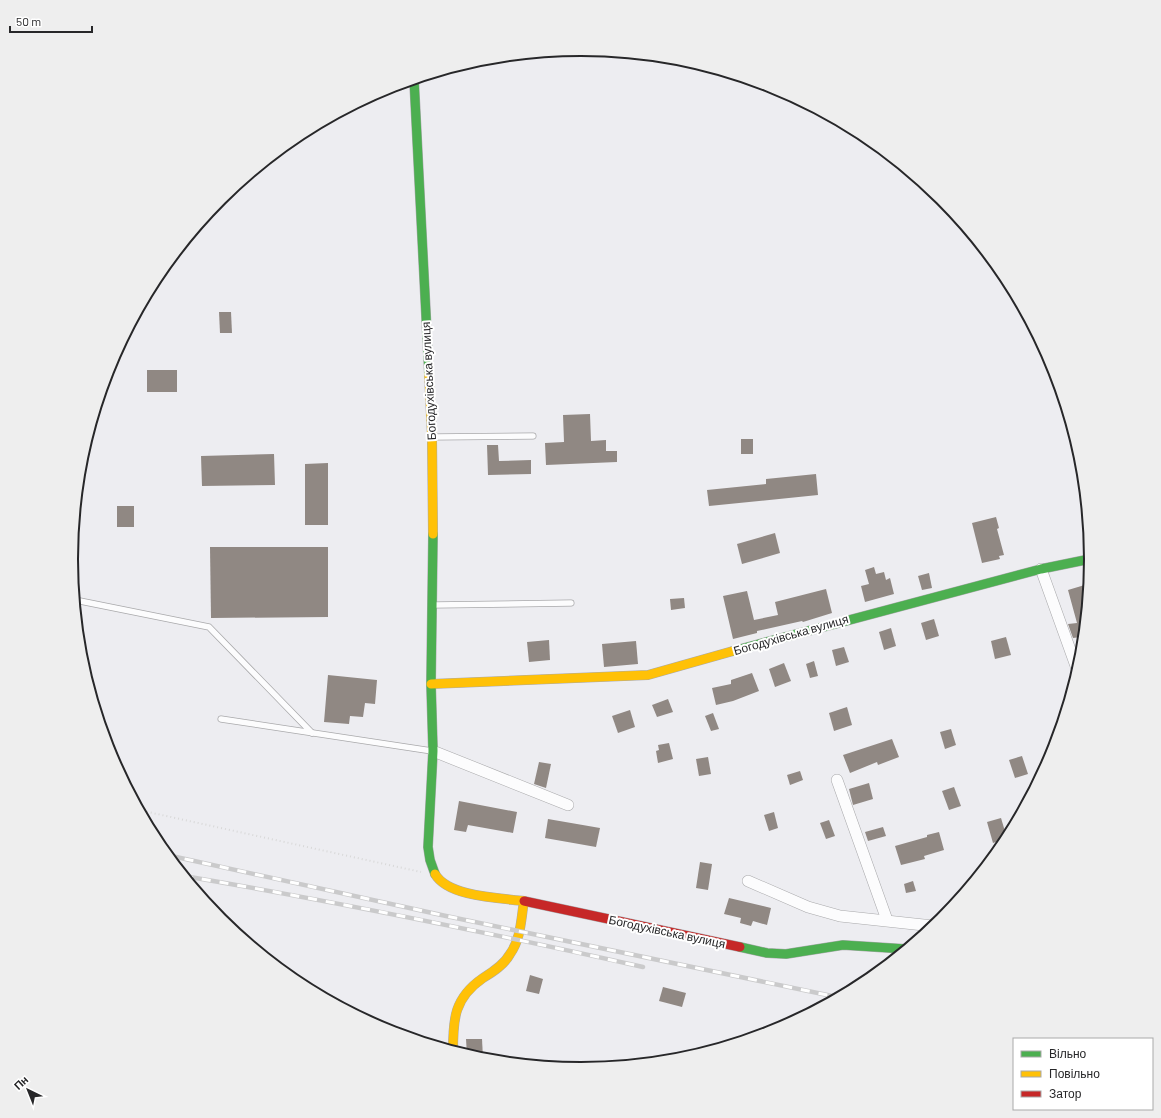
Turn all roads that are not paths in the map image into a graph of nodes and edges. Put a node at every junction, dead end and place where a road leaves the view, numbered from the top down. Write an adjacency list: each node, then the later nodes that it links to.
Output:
1 (414, 85): 3 (street, Богодухівська вулиця)
2 (533, 436): 3 (lane)
3 (432, 437): 8 (street, Богодухівська вулиця)
4 (1084, 560): 5 (street, Богодухівська вулиця)
5 (1042, 569): 9 (street); 10 (street, Богодухівська вулиця)
6 (80, 601): 12 (lane)
7 (571, 603): 8 (lane)
8 (433, 605): 10 (street, Богодухівська вулиця)
9 (1073, 660)
10 (431, 684): 13 (street, Богодухівська вулиця)
11 (221, 719): 12 (lane)
12 (312, 733): 13 (lane)
13 (433, 751): 15 (street); 17 (street, Богодухівська вулиця)
14 (837, 780): 18 (street)
15 (568, 805)
16 (748, 881): 18 (street)
17 (524, 902): 20 (street, Богодухівська вулиця); 21 (street)
18 (887, 920): 19 (street)
19 (925, 925)
20 (898, 949)
21 (453, 1046)

